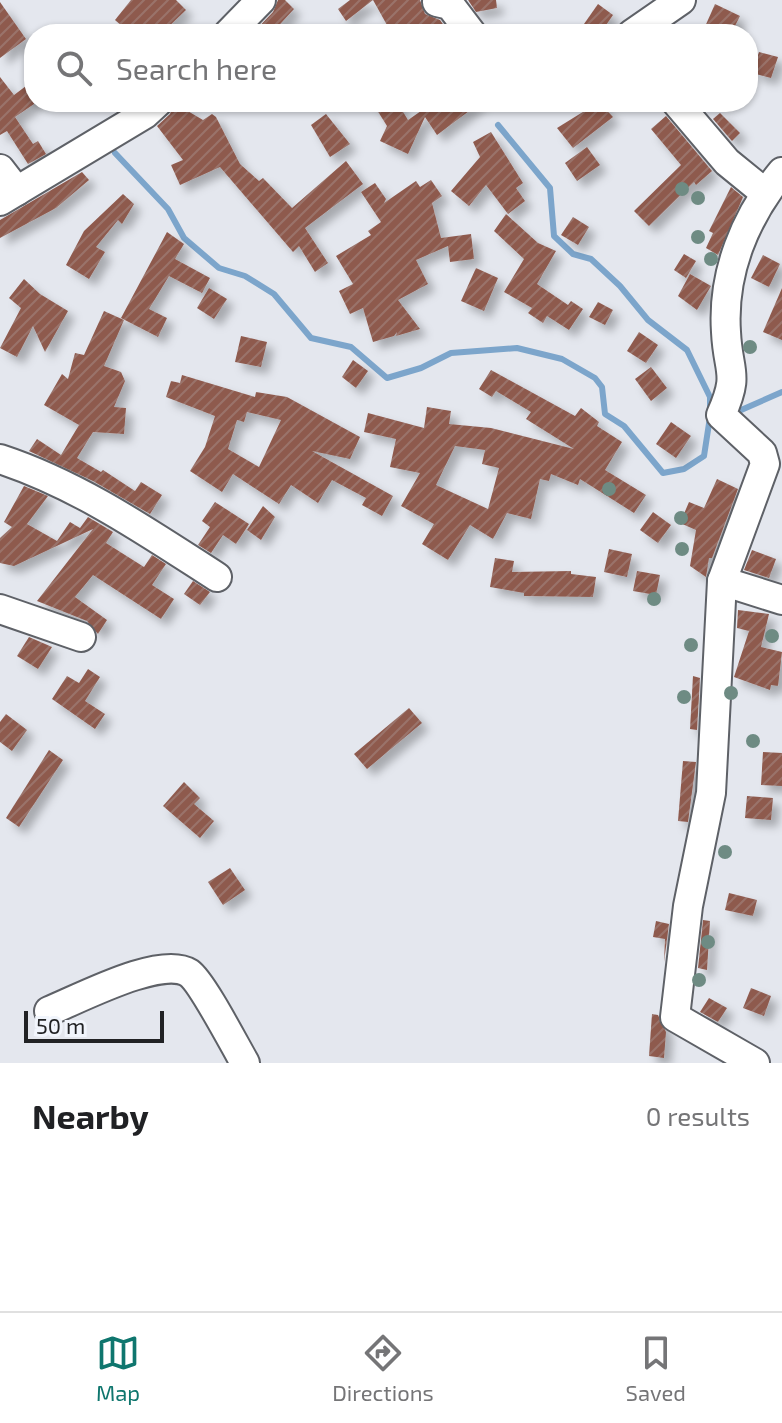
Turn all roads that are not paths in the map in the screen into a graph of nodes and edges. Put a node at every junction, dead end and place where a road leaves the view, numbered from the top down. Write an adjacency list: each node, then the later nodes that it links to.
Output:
1 (261, 0): 4 (street)
2 (681, 0): 6 (street)
3 (437, 2): 5 (street)
4 (238, 24)
5 (464, 24)
6 (646, 24)
7 (147, 112): 10 (street)
8 (684, 112): 9 (street)
9 (774, 182): 13 (street)
10 (6, 187)
11 (0, 459): 12 (street)
12 (217, 577)
13 (722, 581): 14 (street); 19 (street)
14 (782, 600)
15 (0, 609): 16 (street)
16 (81, 637)
17 (49, 1011): 18 (street)
18 (245, 1063)
19 (755, 1063)

